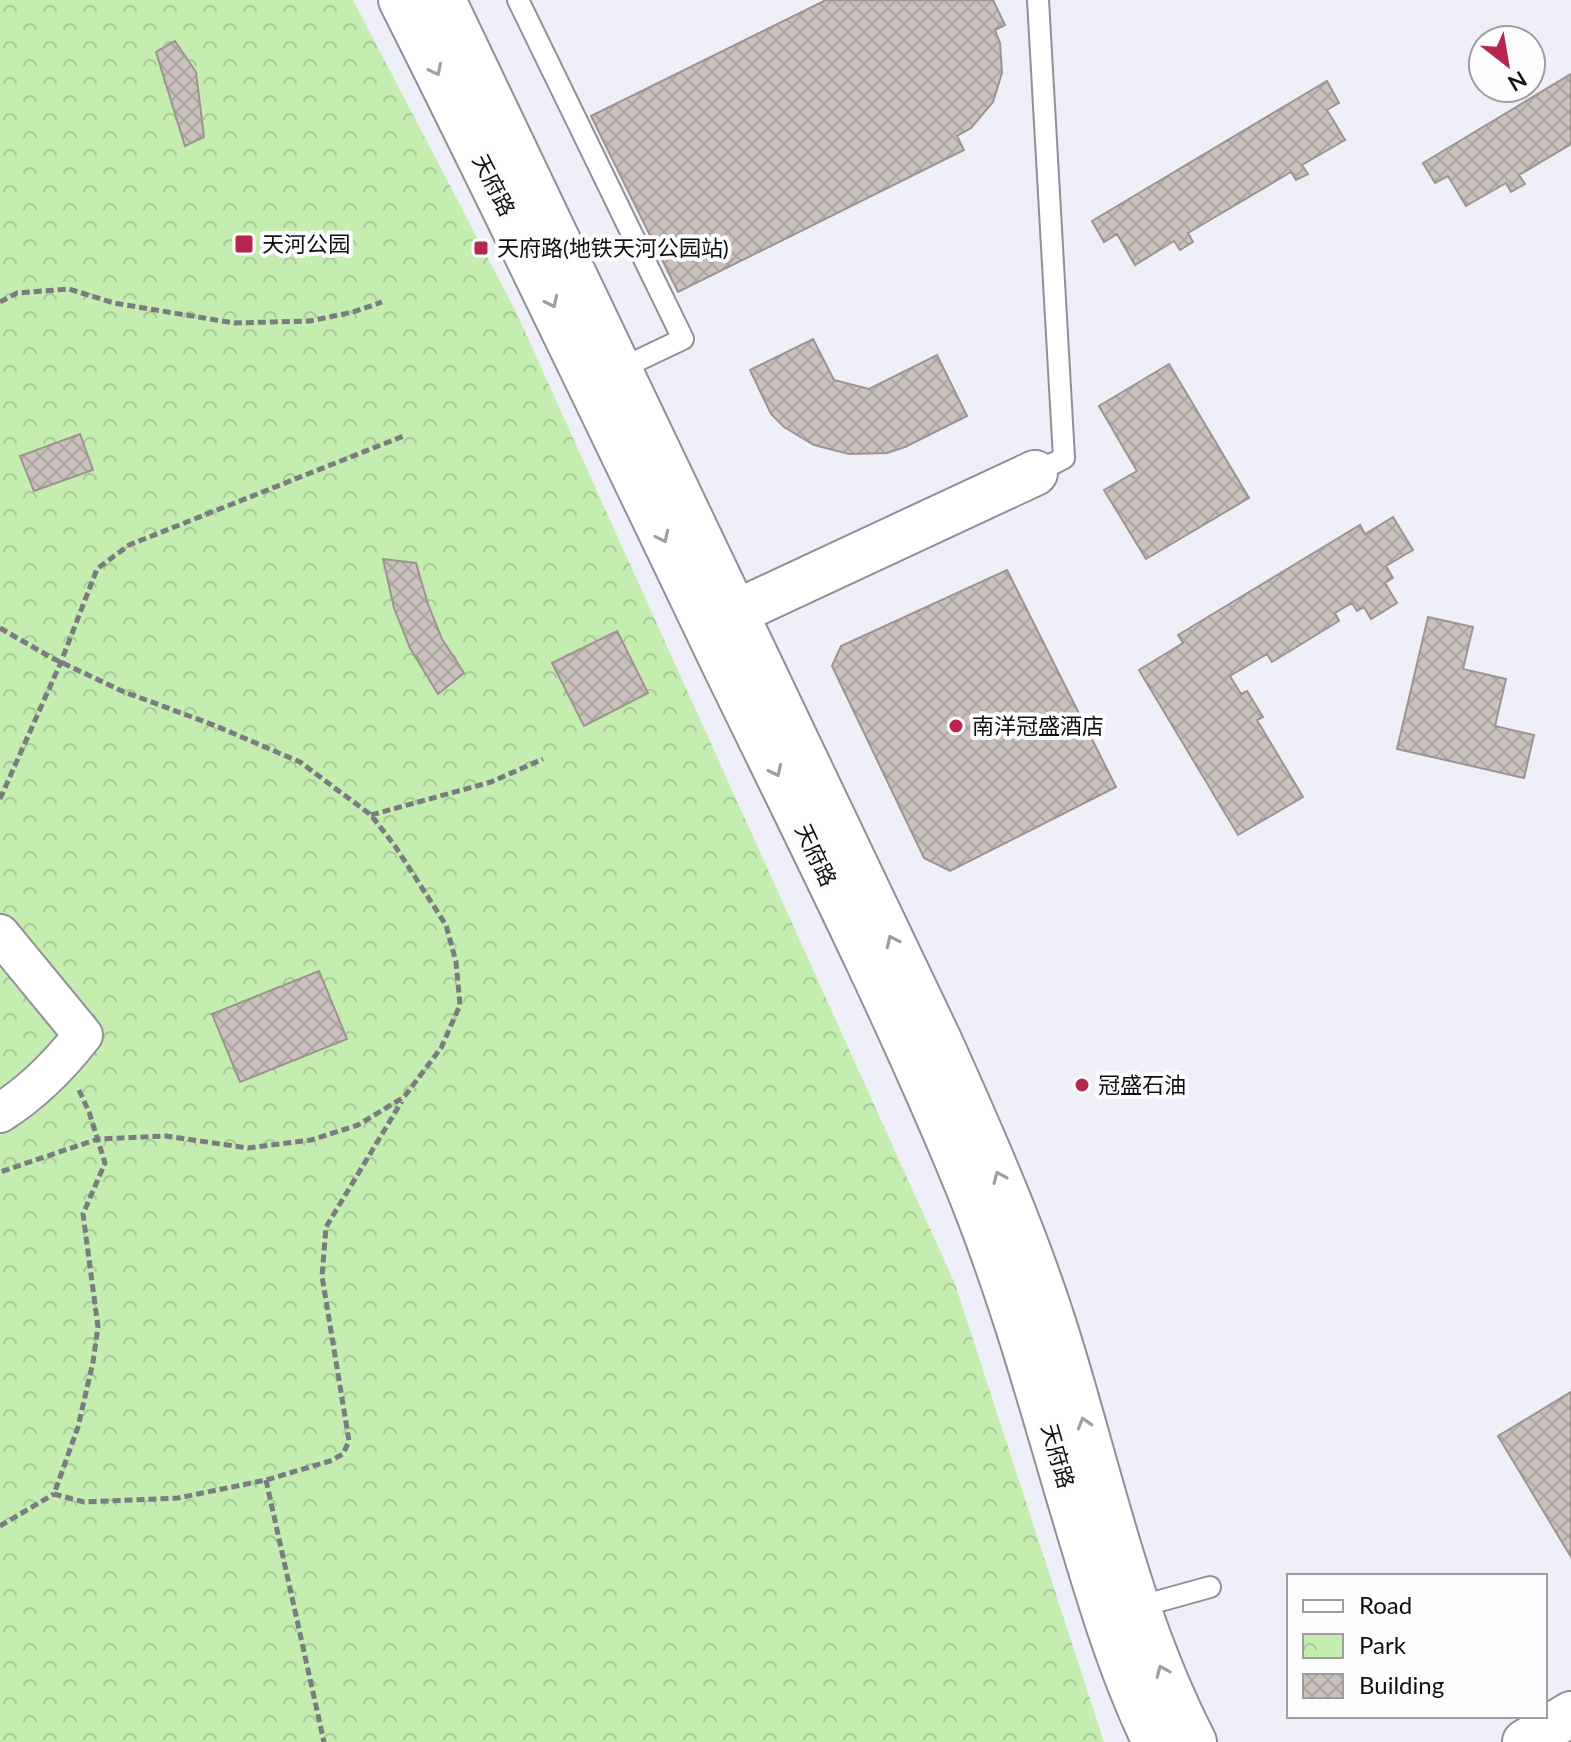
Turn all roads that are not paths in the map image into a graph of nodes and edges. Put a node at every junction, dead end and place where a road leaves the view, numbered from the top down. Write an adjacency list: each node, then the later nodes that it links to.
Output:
1 (401, 0): 7 (main road, 天府路, one-way to 7)
2 (443, 0): 5 (main road, 天府路)
3 (518, 0): 5 (lane)
4 (1038, 0): 6 (lane)
5 (620, 369): 7 (main road, 天府路)
6 (1035, 473): 7 (main road)
7 (721, 619): 11 (main road, 天府路, one-way to 7); 13 (main road, 天府路, one-way to 13)
8 (0, 934): 9 (street)
9 (0, 1113)
10 (1210, 1587): 11 (lane)
11 (1138, 1607): 14 (main road, 天府路, one-way to 11)
12 (1571, 1714): 15 (main road)
13 (1155, 1742)
14 (1194, 1742)
15 (1525, 1742)

